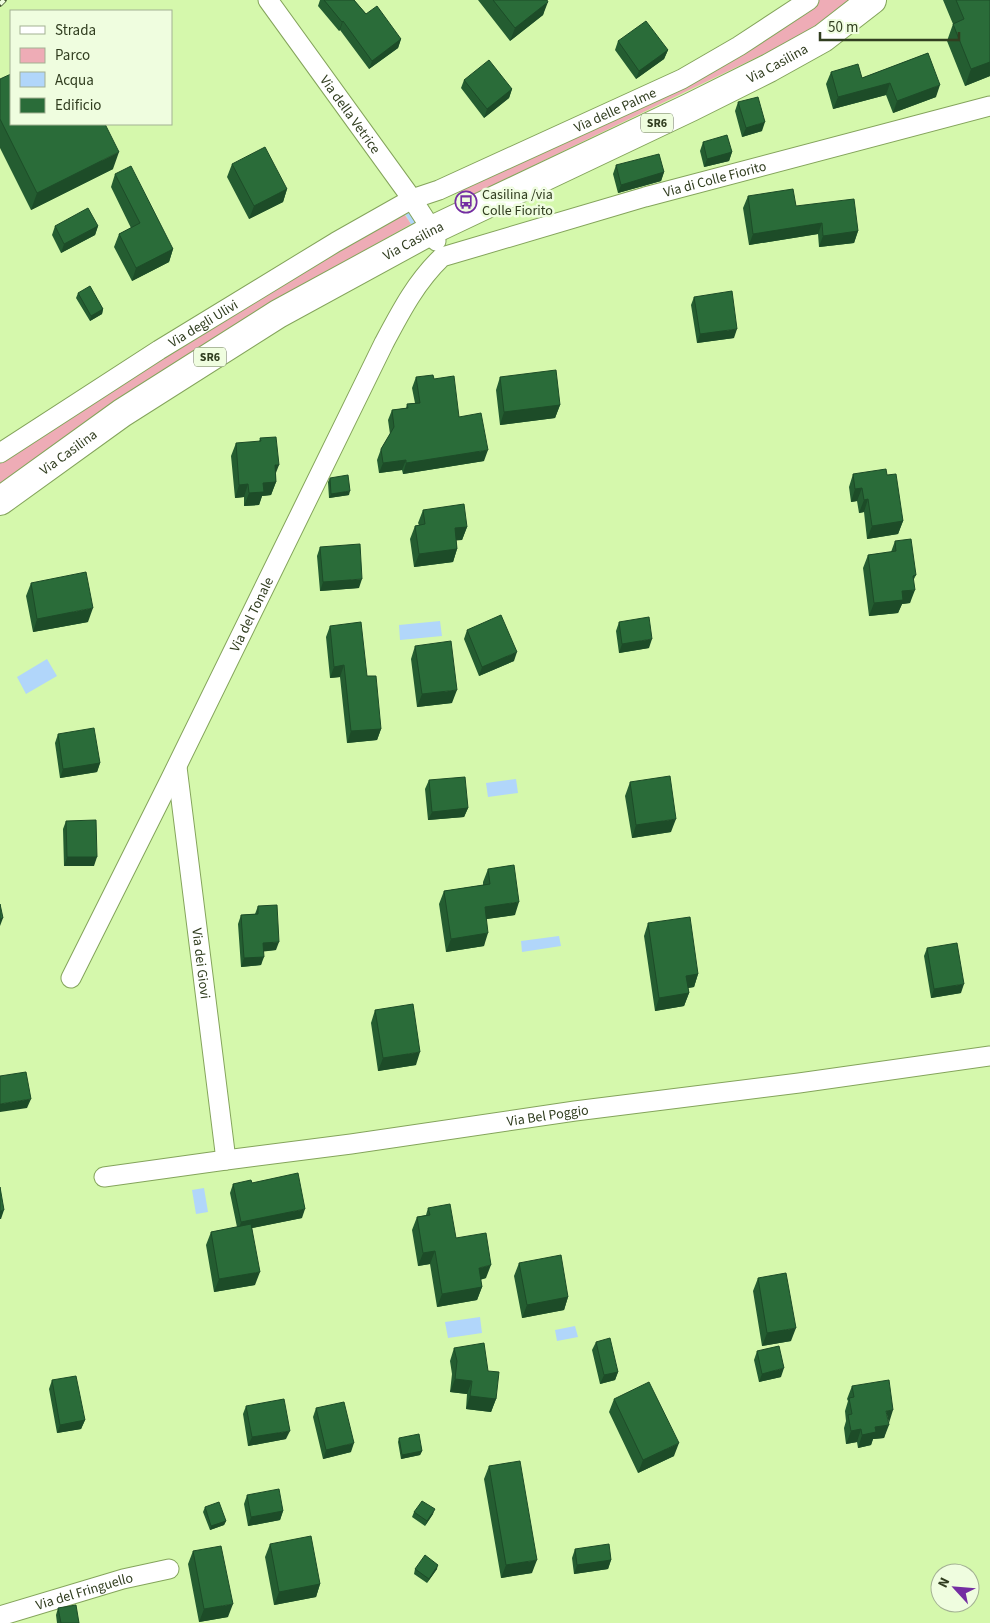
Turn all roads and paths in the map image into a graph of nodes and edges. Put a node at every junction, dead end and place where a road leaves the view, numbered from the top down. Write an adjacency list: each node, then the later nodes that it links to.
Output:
1 (268, 0): 5 (street, Via della Vetrice)
2 (809, 0): 5 (street, Via delle Palme)
3 (872, 0): 6 (main road, Via Casilina / SR6)
4 (990, 106): 7 (street, Via di Colle Fiorito)
5 (412, 199): 6 (street, Via della Vetrice); 8 (street, Via degli Ulivi)
6 (432, 230): 7 (street, Via della Vetrice); 9 (main road, Via Casilina / SR6)
7 (442, 257): 10 (street, Via del Tonale)
8 (0, 453)
9 (0, 501)
10 (177, 767): 11 (street, Via del Tonale); 13 (street, Via dei Giovi)
11 (72, 978)
12 (990, 1056): 13 (street, Via Bel Poggio)
13 (226, 1160): 14 (street, Via Bel Poggio)
14 (104, 1177)
15 (169, 1569): 16 (street, Via del Fringuello)
16 (0, 1616)

